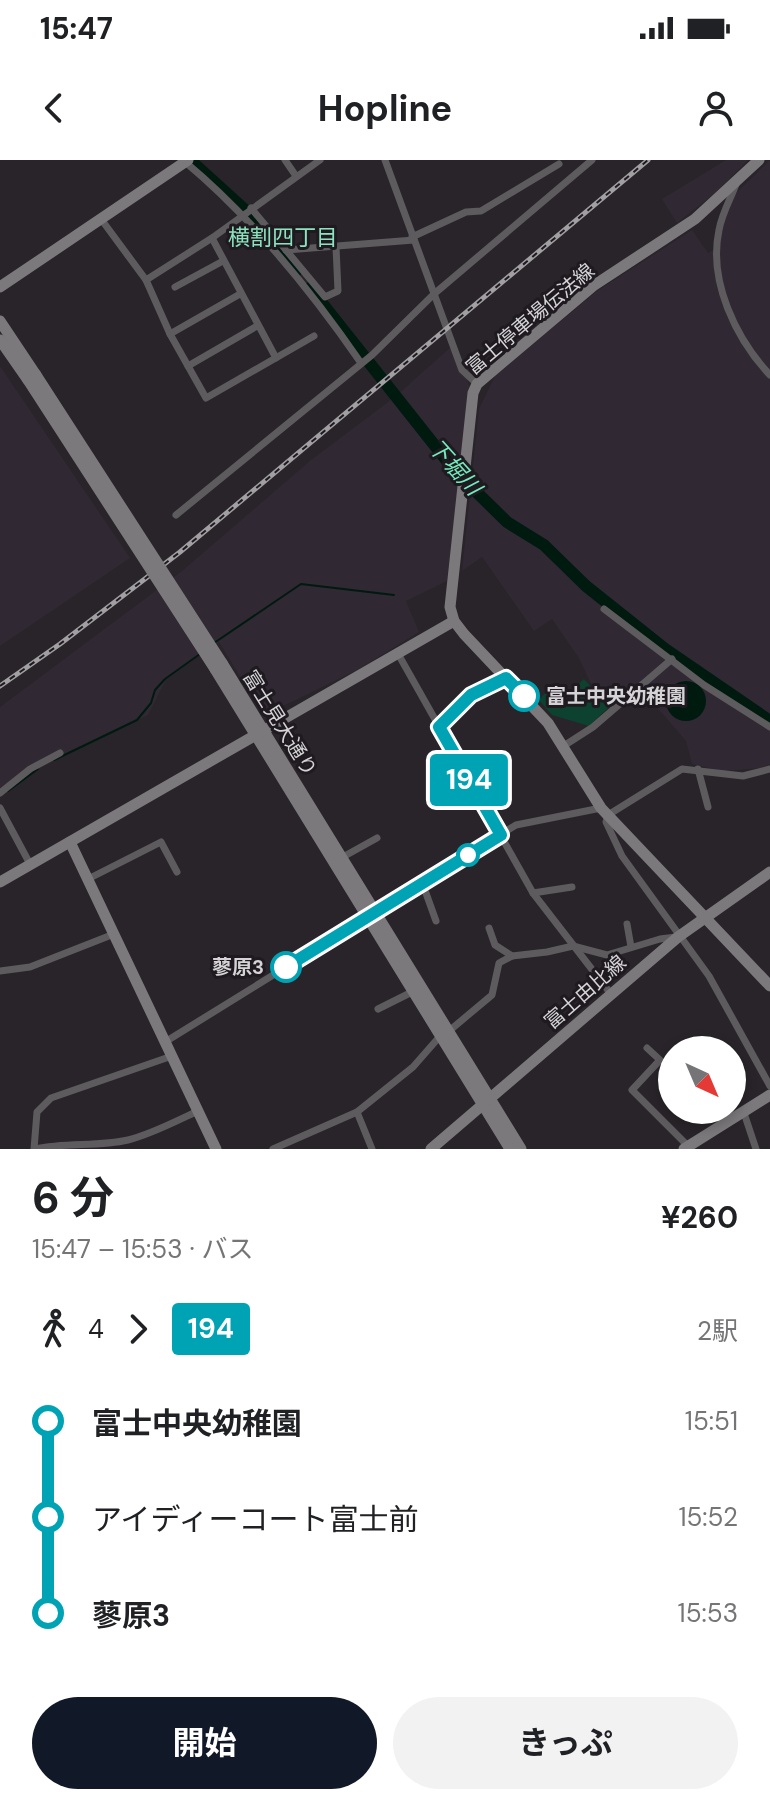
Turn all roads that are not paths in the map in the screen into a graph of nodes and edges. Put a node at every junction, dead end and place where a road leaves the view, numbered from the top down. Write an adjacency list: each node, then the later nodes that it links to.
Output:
1 (285, 160): 9 (street)
2 (320, 160): 9 (street)
3 (385, 160): 15 (street)
4 (592, 160): 7 (street)
5 (759, 160): 10 (street, 富士停車場伝法線)
6 (185, 161): 12 (street); 13 (street)
7 (584, 163): 23 (street)
8 (559, 164): 15 (street)
9 (296, 176): 11 (street)
10 (737, 182): 32 (street); 34 (street, 富士停車場伝法線)
11 (251, 208): 12 (street); 17 (street)
12 (241, 216): 14 (street); 30 (street)
13 (101, 219): 19 (street); 20 (street)
14 (212, 238): 18 (street); 19 (street)
15 (413, 238): 16 (street); 23 (street)
16 (336, 247): 17 (street); 17 (street)
17 (286, 250)
18 (223, 261): 21 (street); 22 (street)
19 (146, 280): 26 (street)
20 (0, 287)
21 (175, 287)
22 (240, 294): 25 (street); 26 (street)
23 (434, 294): 30 (street); 34 (street)
24 (0, 321): 33 (street, 富士見大通り)
25 (257, 326): 29 (street); 31 (street)
26 (170, 334): 31 (street)
27 (314, 336): 29 (street)
28 (0, 340): 33 (street, 富士見大通り)
29 (276, 358): 31 (street)
30 (362, 362): 35 (street)
31 (188, 366)
32 (770, 375)
33 (32, 378): 43 (street, 富士見大通り, bridge)
34 (477, 384): 37 (street, 富士停車場伝法線)
35 (176, 515)
36 (604, 609): 39 (street)
37 (454, 621): 38 (street); 40 (street)
38 (397, 652): 41 (street); 43 (street)
39 (672, 659): 42 (street); 44 (street)
40 (506, 678): 41 (street); 44 (street)
41 (439, 727): 52 (street)
42 (770, 727)
43 (259, 732): 54 (street); 55 (street, 富士見大通り); 64 (street, 富士見大通り)
44 (562, 747): 51 (street)
45 (60, 753): 48 (street)
46 (698, 769): 47 (street); 49 (street); 51 (street)
47 (770, 769)
48 (0, 793)
49 (708, 807)
50 (0, 808): 56 (street)
51 (604, 811): 52 (street); 65 (street); 70 (street)
52 (501, 835): 61 (street); 63 (street)
53 (377, 838): 55 (street)
54 (70, 842): 56 (street); 59 (street)
55 (341, 858): 64 (street, 富士見大通り)
56 (30, 864): 60 (street)
57 (177, 872): 59 (street)
58 (770, 872): 65 (street, 富士由比線)
59 (88, 879): 69 (street)
60 (0, 882)
61 (422, 882): 64 (street); 66 (street)
62 (572, 887): 63 (street)
63 (533, 893): 71 (street)
64 (371, 914): 76 (street, 富士見大通り); 79 (street, 富士見大通り); 80 (street)
65 (705, 917): 70 (street, 富士由比線); 75 (street)
66 (436, 921)
67 (627, 924): 72 (street)
68 (489, 928): 73 (street)
69 (114, 934): 74 (street); 80 (street)
70 (678, 937): 72 (street); 77 (street, 富士由比線); 83 (street)
71 (573, 946): 72 (street); 73 (street); 77 (street)
72 (631, 947)
73 (512, 956): 79 (street)
74 (0, 971)
75 (770, 986)
76 (414, 991): 78 (street); 79 (street, 富士見大通り)
77 (611, 994): 85 (street, 富士由比線)
78 (378, 1009)
79 (445, 1033): 85 (street, 富士見大通り); 87 (street)
80 (165, 1042): 82 (street)
81 (647, 1048): 91 (street)
82 (172, 1056): 86 (street); 92 (street)
83 (770, 1086)
84 (770, 1095): 88 (street)
85 (486, 1101): 96 (street, 富士由比線); 97 (street, 富士見大通り); 98 (street, 富士見大通り)
86 (198, 1111): 92 (street); 93 (street)
87 (357, 1112): 94 (street); 95 (street)
88 (746, 1112)
89 (746, 1119): 99 (street)
90 (726, 1124): 91 (street)
91 (686, 1148)
92 (34, 1149)
93 (216, 1149)
94 (273, 1149)
95 (372, 1149)
96 (431, 1149)
97 (510, 1149)
98 (521, 1149)
99 (756, 1149)

